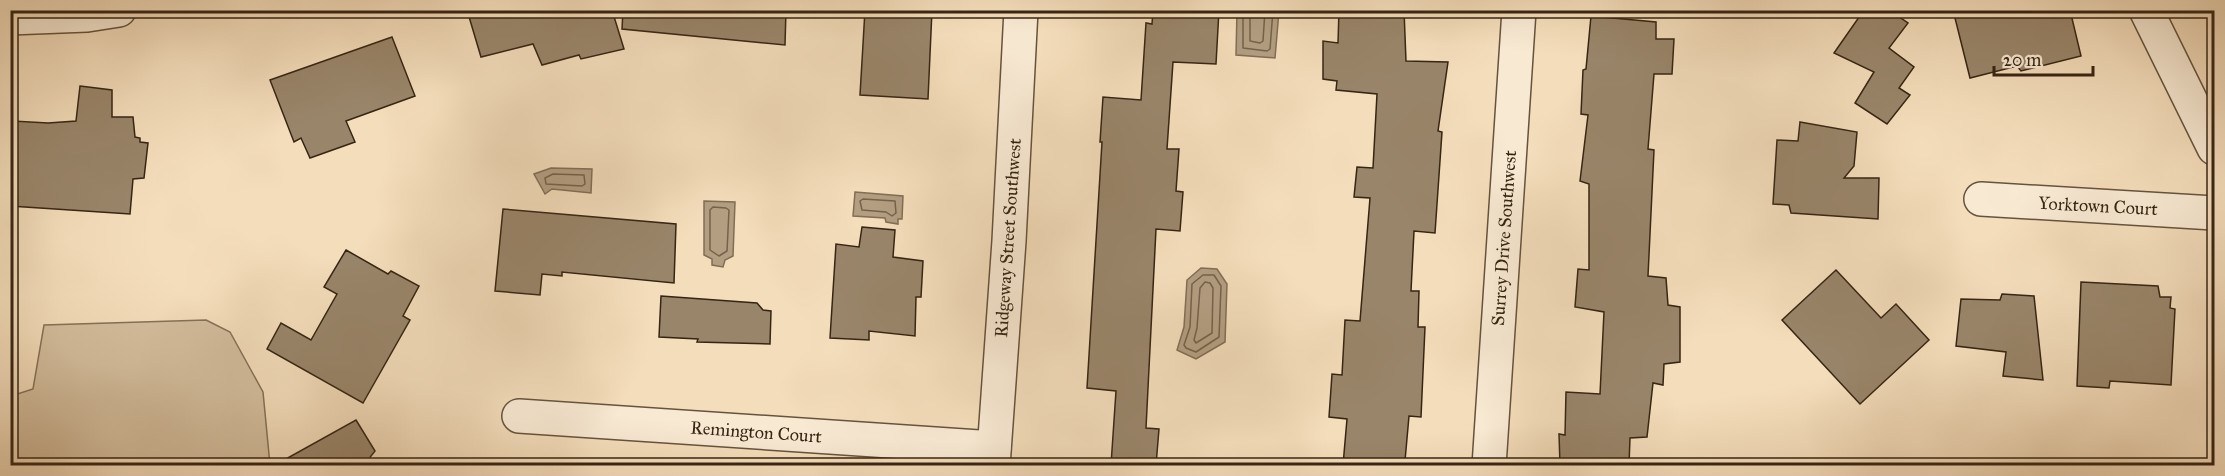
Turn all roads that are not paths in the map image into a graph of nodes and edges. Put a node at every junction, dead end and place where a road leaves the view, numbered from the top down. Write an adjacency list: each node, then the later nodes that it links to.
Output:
1 (119, 10): 5 (street)
2 (1021, 10): 10 (street, Ridgeway Street Southwest)
3 (1519, 10): 11 (street, Surrey Drive Southwest)
4 (2146, 10): 6 (street)
5 (10, 18)
6 (2214, 148)
7 (1981, 199): 8 (street, Yorktown Court)
8 (2214, 213)
9 (519, 416): 10 (street, Remington Court)
10 (993, 457)
11 (1489, 465)

